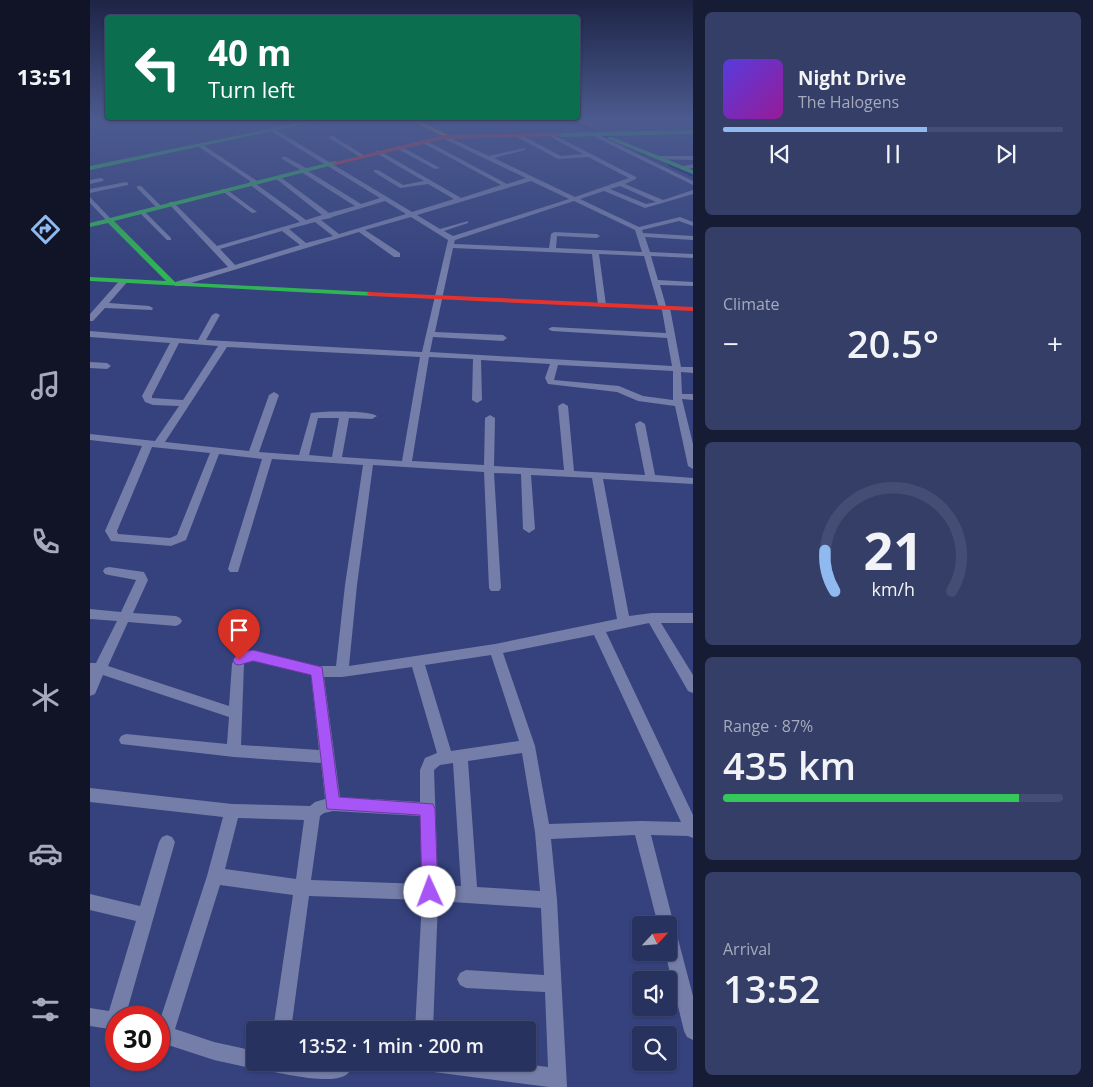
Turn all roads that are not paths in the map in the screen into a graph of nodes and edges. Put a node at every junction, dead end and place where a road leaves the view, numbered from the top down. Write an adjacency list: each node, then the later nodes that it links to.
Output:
1 (233, 169): 16 (street)
2 (310, 169): 9 (street)
3 (335, 169): 27 (street)
4 (407, 169): 15 (street)
5 (475, 169): 20 (street)
6 (512, 169): 12 (street)
7 (616, 169): 19 (street)
8 (666, 169): 17 (street)
9 (305, 170): 11 (street); 33 (street)
10 (376, 171): 15 (street)
11 (277, 177): 16 (street); 37 (street)
12 (532, 178): 20 (street); 28 (street)
13 (101, 180): 14 (street)
14 (90, 182)
15 (430, 182): 29 (street)
16 (253, 183): 23 (street); 41 (street)
17 (693, 183)
18 (126, 184): 24 (street)
19 (620, 184): 22 (street); 30 (street)
20 (507, 186): 29 (street)
21 (139, 187): 32 (street)
22 (604, 189): 28 (street); 30 (street)
23 (224, 190): 31 (street); 35 (street)
24 (90, 191)
25 (693, 192): 30 (street)
26 (90, 199): 38 (street)
27 (386, 199): 33 (street); 36 (street)
28 (578, 199): 48 (street); 53 (street)
29 (460, 200): 36 (street)
30 (664, 202)
31 (171, 203): 32 (street); 55 (street)
32 (158, 206): 34 (street)
33 (361, 207): 37 (street)
34 (140, 211): 38 (street); 52 (street)
35 (254, 212)
36 (410, 214): 46 (street); 47 (street)
37 (329, 217): 39 (street)
38 (109, 220): 44 (street); 65 (street)
39 (318, 220): 41 (street); 50 (street)
40 (466, 222): 47 (street)
41 (306, 223): 45 (street)
42 (554, 223): 49 (street)
43 (693, 224): 48 (street)
44 (90, 225)
45 (284, 230): 54 (street); 55 (street)
46 (360, 230): 50 (street); 59 (street)
47 (439, 231): 53 (street)
48 (640, 232): 51 (street); 58 (street)
49 (554, 234): 56 (street); 57 (street)
50 (338, 236): 54 (street)
51 (693, 238)
52 (170, 239)
53 (451, 243): 56 (street); 67 (street)
54 (305, 246): 61 (street)
55 (214, 248): 61 (street)
56 (552, 249): 57 (street)
57 (598, 251): 58 (street); 69 (street)
58 (645, 254): 60 (street); 64 (street)
59 (397, 255)
60 (693, 256)
61 (233, 267): 65 (street)
62 (90, 279): 63 (street)
63 (124, 281): 65 (street); 68 (street)
64 (654, 282): 66 (street); 71 (street)
65 (175, 284): 67 (street)
66 (693, 284)
67 (439, 297): 69 (street); 77 (street)
68 (102, 305): 70 (street); 74 (street)
69 (602, 305): 71 (street)
70 (149, 308)
71 (664, 308): 72 (street); 78 (street)
72 (693, 309)
73 (216, 315): 81 (street)
74 (90, 319)
75 (552, 329): 78 (street)
76 (90, 334): 80 (street)
77 (430, 334): 79 (street); 83 (street)
78 (669, 336): 88 (street)
79 (503, 338)
80 (176, 340): 81 (street); 94 (street)
81 (201, 342): 82 (street)
82 (224, 344): 83 (street); 94 (street)
83 (425, 354): 84 (street); 108 (street)
84 (477, 357): 85 (street); 92 (street)
85 (555, 362): 88 (street); 93 (street)
86 (90, 365): 87 (street)
87 (106, 366)
88 (677, 369): 89 (street); 93 (street)
89 (693, 370)
90 (274, 395): 103 (street)
91 (693, 397): 93 (street)
92 (477, 400)
93 (678, 400): 109 (street)
94 (186, 403): 101 (street)
95 (563, 406): 112 (street)
96 (345, 414): 97 (street); 105 (street); 106 (street)
97 (372, 416)
98 (490, 418): 110 (street)
99 (640, 424): 114 (street)
100 (90, 437): 101 (street)
101 (154, 443): 102 (street); 102 (street)
102 (216, 450): 103 (street)
103 (253, 454): 104 (street)
104 (268, 456): 105 (street); 117 (street)
105 (303, 458): 106 (street)
106 (336, 460): 107 (street)
107 (368, 462): 108 (street); 131 (street)
108 (407, 463): 110 (street)
109 (693, 466)
110 (489, 470): 111 (street); 119 (street)
111 (526, 472): 112 (street); 116 (street)
112 (570, 474): 113 (street)
113 (597, 476): 114 (street); 125 (street)
114 (651, 479): 115 (street)
115 (693, 482)
116 (528, 529)
117 (234, 569)
118 (109, 571): 121 (street)
119 (495, 588)
120 (90, 614): 121 (street)
121 (124, 616): 124 (street); 129 (street)
122 (652, 618): 123 (street); 125 (street); 132 (street)
123 (693, 618)
124 (176, 621)
125 (624, 622): 126 (street)
126 (598, 630): 127 (street); 146 (street)
127 (495, 649): 128 (street); 136 (street)
128 (417, 661): 131 (street); 139 (street)
129 (95, 669): 133 (street); 134 (street)
130 (318, 671): 131 (street); 134 (street); 138 (street)
131 (342, 672)
132 (693, 687)
133 (90, 690)
134 (236, 714): 137 (street)
135 (126, 740): 137 (street)
136 (528, 746): 139 (street); 147 (street)
137 (234, 751): 138 (street)
138 (328, 757): 141 (street)
139 (453, 757): 142 (street); 152 (street)
140 (90, 795): 143 (street)
141 (333, 804): 142 (street); 144 (street)
142 (427, 809): 151 (street)
143 (232, 811): 144 (street); 149 (street)
144 (313, 813): 150 (street)
145 (642, 828): 146 (street); 147 (street); 156 (street)
146 (693, 830)
147 (542, 832): 153 (street)
148 (167, 842): 155 (street)
149 (215, 876): 150 (street); 161 (street)
150 (304, 888): 151 (street); 164 (street)
151 (430, 892): 152 (street); 165 (street)
152 (470, 894): 153 (street)
153 (549, 900): 159 (street)
154 (90, 902): 155 (street)
155 (146, 915): 160 (street)
156 (664, 916)
157 (676, 961): 166 (street)
158 (466, 979): 159 (street)
159 (552, 984): 170 (street)
160 (120, 1006)
161 (170, 1010)
162 (90, 1018): 163 (street)
163 (105, 1020)
164 (283, 1021)
165 (424, 1021)
166 (693, 1031)
167 (170, 1037): 168 (street)
168 (246, 1058)
169 (485, 1071): 170 (street)
170 (558, 1082)

